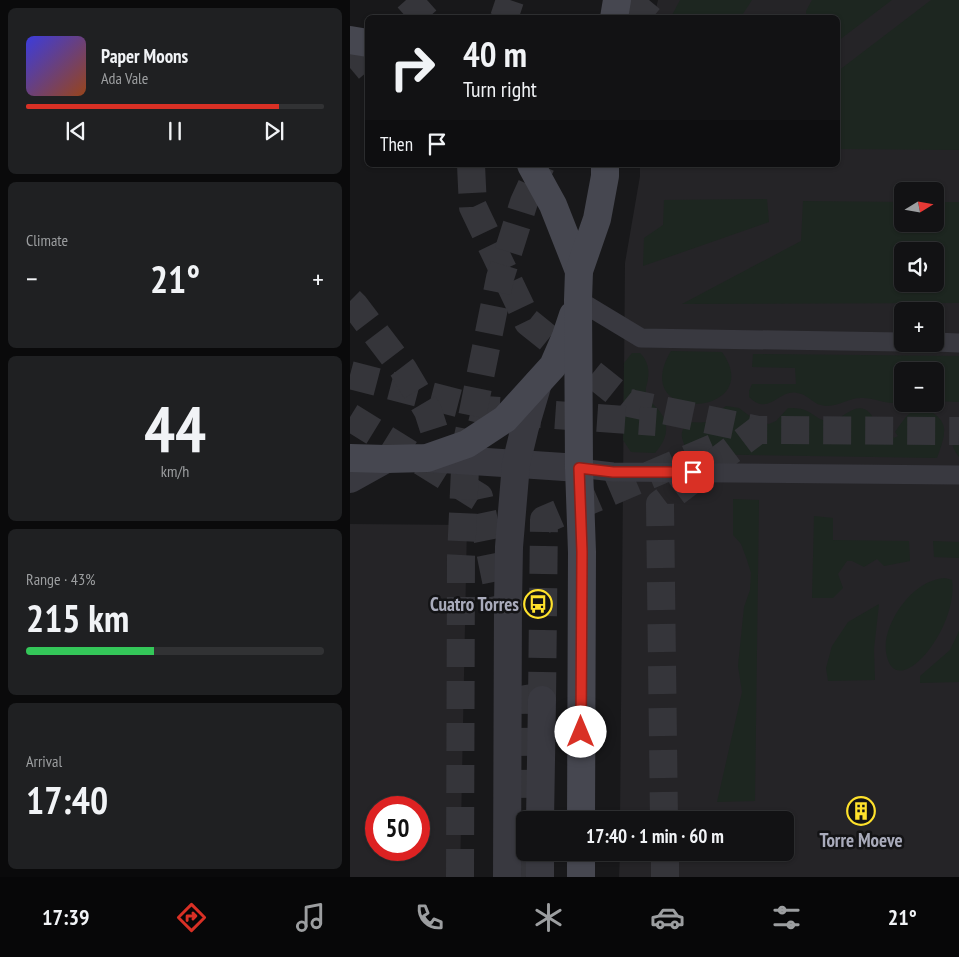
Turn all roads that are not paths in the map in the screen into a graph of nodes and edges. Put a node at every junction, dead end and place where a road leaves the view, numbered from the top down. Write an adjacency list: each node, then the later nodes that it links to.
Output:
1 (617, 0): 2 (main road)
2 (614, 15)
3 (350, 40): 4 (main road)
4 (365, 42)
5 (532, 167): 7 (main road)
6 (605, 167): 7 (main road)
7 (579, 270): 8 (main road)
8 (578, 300): 9 (lane); 12 (main road); 17 (main road)
9 (894, 342)
10 (944, 342): 11 (lane)
11 (959, 342)
12 (538, 383): 14 (main road); 16 (street)
13 (350, 458): 15 (main road)
14 (427, 458): 15 (main road); 16 (street)
15 (386, 459): 19 (street)
16 (516, 464): 17 (street); 25 (street)
17 (579, 468): 18 (lane); 22 (main road)
18 (959, 475)
19 (350, 479)
20 (542, 700): 21 (street)
21 (540, 811)
22 (581, 811)
23 (540, 861): 26 (street)
24 (581, 861): 27 (main road)
25 (507, 877)
26 (540, 877)
27 (581, 877)

